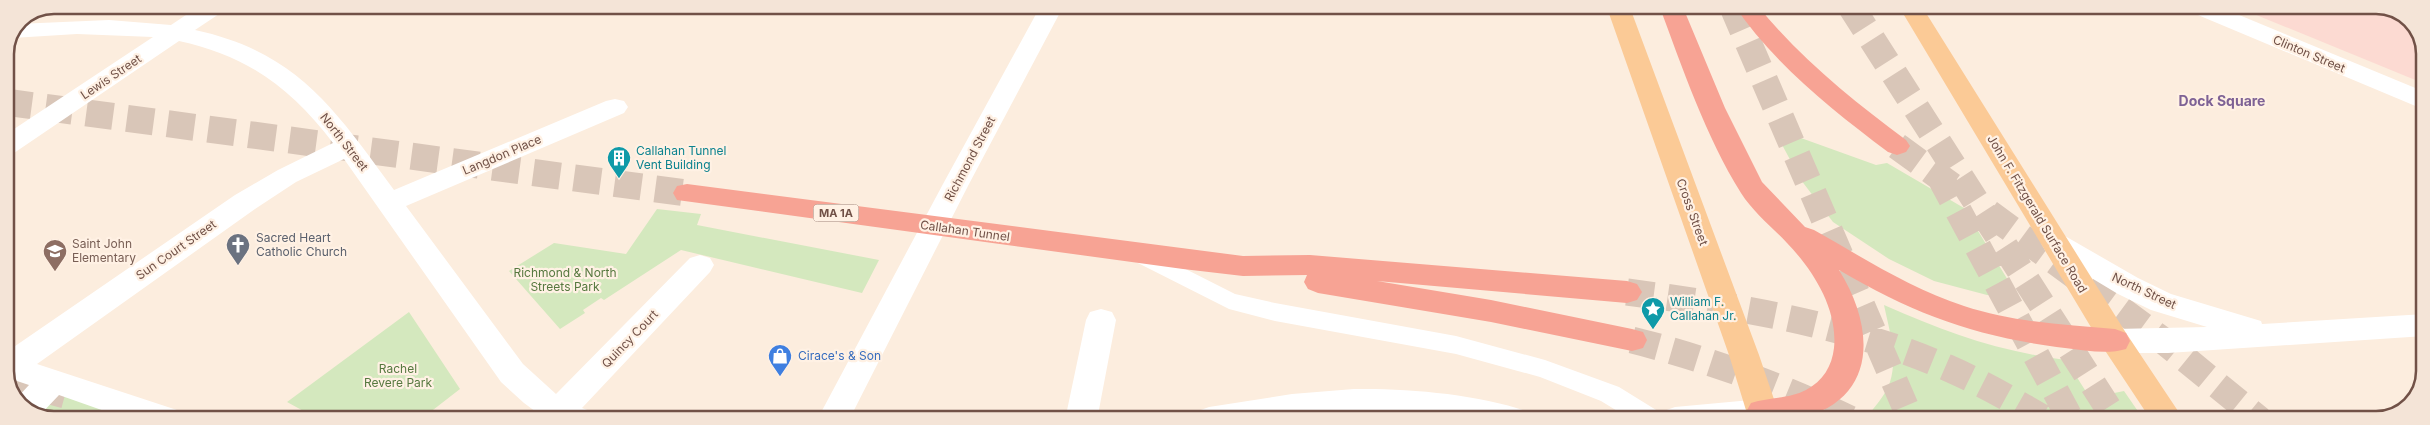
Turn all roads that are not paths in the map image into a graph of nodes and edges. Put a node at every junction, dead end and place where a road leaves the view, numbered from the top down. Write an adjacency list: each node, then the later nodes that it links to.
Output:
1 (204, 14): 9 (street, Lewis Street)
2 (1048, 14): 35 (street, Richmond Street)
3 (1620, 14): 40 (main road, Cross Street)
4 (1674, 14): 17 (highway)
5 (1752, 14): 14 (highway)
6 (1915, 14): 18 (main road, John F. Fitzgerald Surface Road)
7 (2215, 14): 10 (street, Clinton Street)
8 (20, 31): 9 (street, North Street)
9 (177, 33): 12 (street, Lewis Street); 13 (street, North Street)
10 (2416, 98)
11 (615, 107): 16 (street, Langdon Place)
12 (14, 141)
13 (348, 146): 16 (street, North Street); 28 (street, Sun Court Street)
14 (1896, 146)
15 (687, 193): 19 (highway, Callahan Tunnel / MA 1A)
16 (389, 203): 33 (street, North Street)
17 (1787, 227): 27 (highway); 41 (highway)
18 (2055, 243): 25 (street, North Street); 27 (main road, John F. Fitzgerald Surface Road)
19 (1142, 255): 21 (highway, Callahan Tunnel / MA 1A); 39 (lane)
20 (700, 265): 34 (street, Quincy Court)
21 (1243, 266): 22 (highway); 26 (highway)
22 (1627, 292)
23 (1101, 320): 36 (street)
24 (2416, 325): 25 (street, North Street)
25 (2268, 334): 27 (street, North Street)
26 (1632, 340)
27 (2115, 341): 42 (main road, John F. Fitzgerald Surface Road)
28 (14, 362)
29 (14, 368): 30 (street)
30 (54, 380): 31 (street); 32 (street)
31 (31, 404)
32 (143, 411)
33 (562, 411)
34 (572, 411)
35 (838, 411)
36 (1083, 411)
37 (1266, 411): 38 (street)
38 (1463, 411)
39 (1637, 411)
40 (1761, 411)
41 (1780, 411)
42 (2162, 411)

